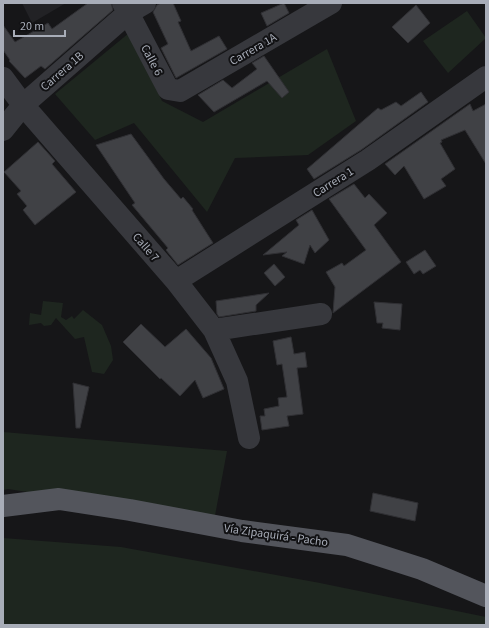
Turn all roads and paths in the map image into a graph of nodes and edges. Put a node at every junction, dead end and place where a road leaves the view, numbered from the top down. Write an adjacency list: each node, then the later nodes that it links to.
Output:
1 (331, 3): 5 (street, Carrera 1A)
2 (132, 6): 5 (street, Calle 6); 6 (street, Carrera 1B)
3 (3, 78): 6 (street, Calle 7)
4 (486, 78): 8 (street, Carrera 1)
5 (174, 92)
6 (22, 105): 7 (street, Carrera 1B); 8 (street, Calle 7)
7 (3, 130)
8 (176, 281): 10 (street, Calle 7)
9 (321, 314): 10 (street)
10 (214, 330): 11 (street, Calle 7)
11 (249, 438)
12 (3, 506): 13 (main road, Vía Zipaquirá - Pacho)
13 (486, 596)

